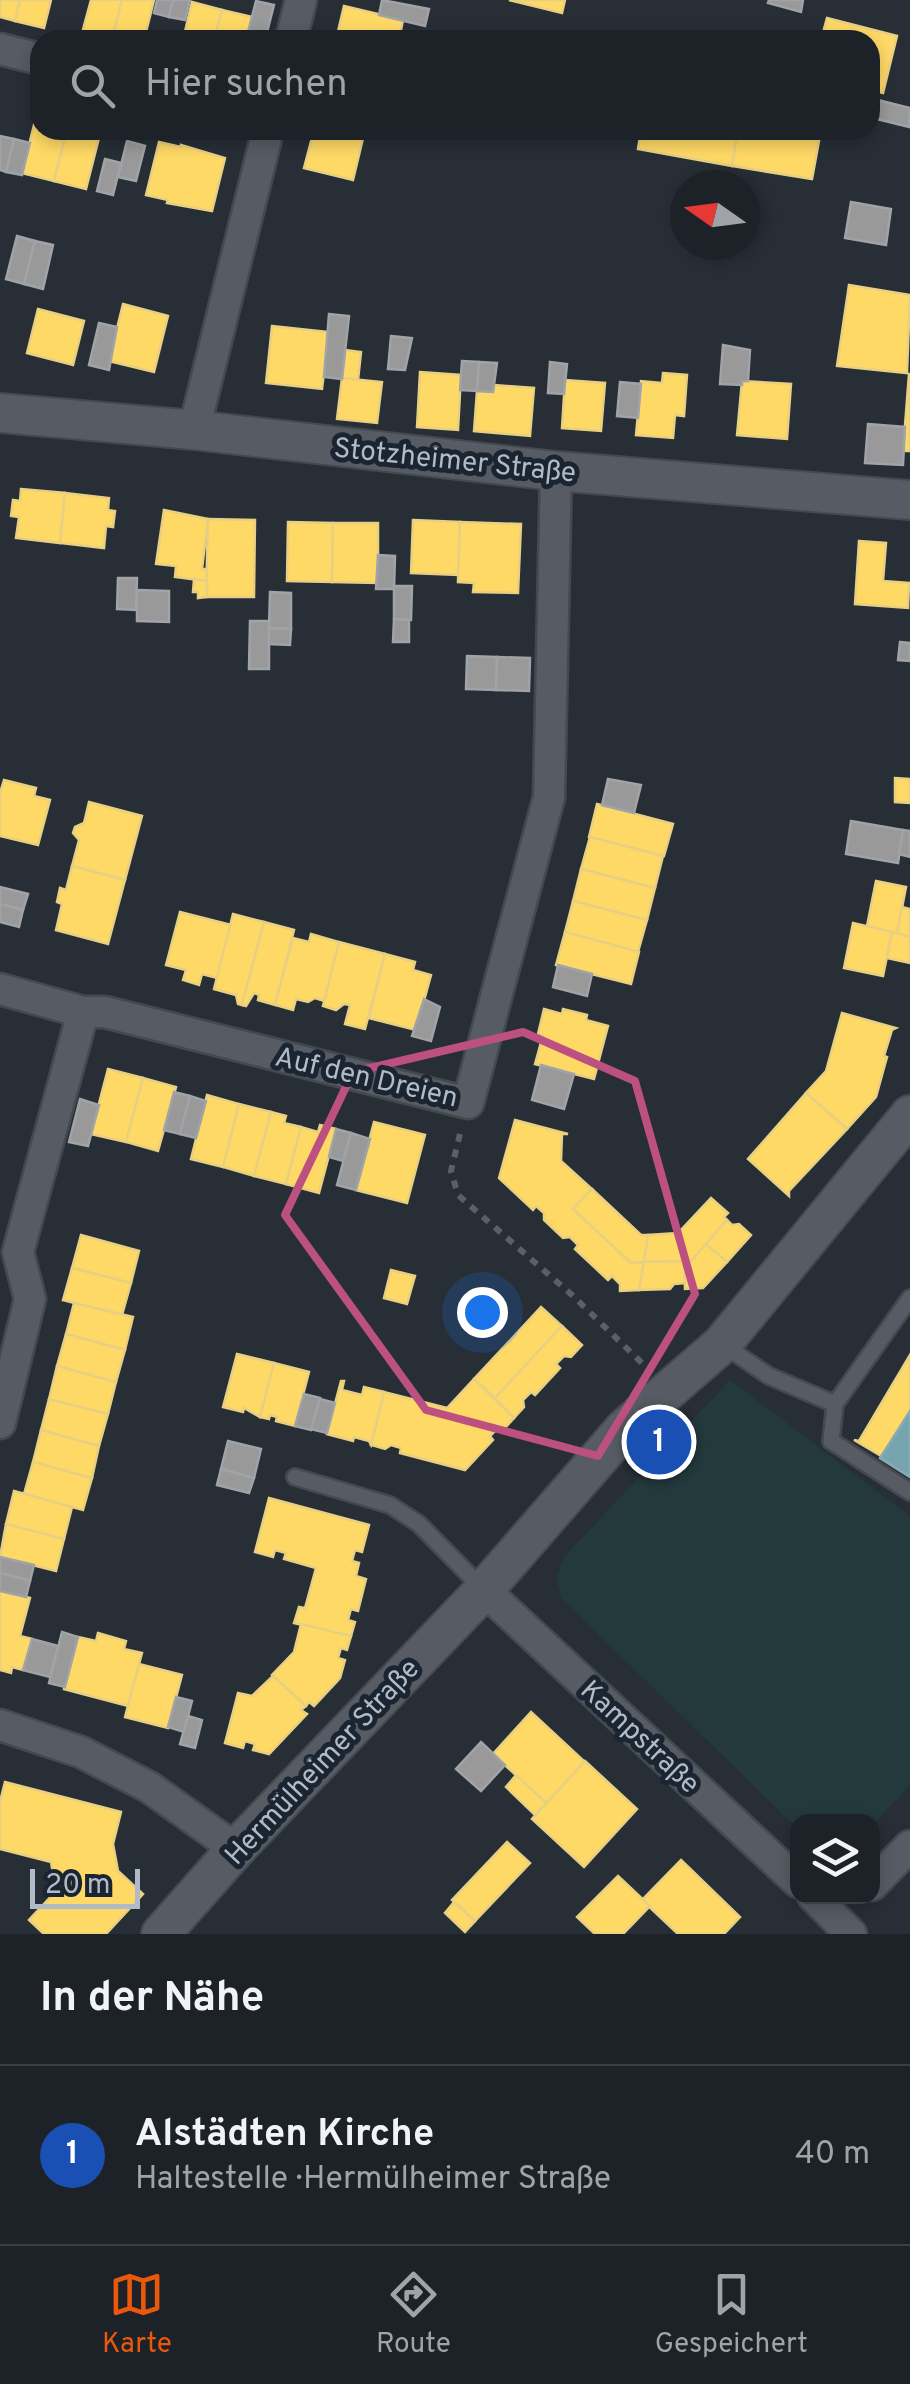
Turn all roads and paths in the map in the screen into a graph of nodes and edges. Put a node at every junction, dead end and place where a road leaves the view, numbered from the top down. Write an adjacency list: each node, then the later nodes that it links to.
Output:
1 (301, 0): 2 (street)
2 (294, 30)
3 (0, 48): 4 (street)
4 (30, 56)
5 (266, 140): 7 (street)
6 (0, 414): 7 (street, Stotzheimer Straße)
7 (194, 430): 8 (street, Stotzheimer Straße)
8 (556, 471): 9 (street, Stotzheimer Straße); 12 (street, Auf den Dreien)
9 (910, 500)
10 (0, 990): 11 (street, Auf den Dreien)
11 (82, 1012): 12 (street, Auf den Dreien); 14 (street)
12 (468, 1104): 17 (path)
13 (905, 1133): 16 (street, Hermülheimer Straße)
14 (11, 1277): 19 (street)
15 (910, 1298): 18 (lane)
16 (722, 1344): 17 (street, Hermülheimer Straße); 18 (lane)
17 (668, 1389): 22 (street, Hermülheimer Straße)
18 (835, 1404): 21 (lane)
19 (0, 1422)
20 (295, 1478): 22 (lane)
21 (910, 1492)
22 (484, 1590): 25 (street, Hermülheimer Straße); 26 (street, Kampstraße)
23 (0, 1725): 25 (street)
24 (910, 1846): 27 (street)
25 (236, 1849): 31 (street, Hermülheimer Straße)
26 (790, 1875)
27 (880, 1877)
28 (821, 1904): 30 (street)
29 (857, 1904): 30 (street)
30 (845, 1927)
31 (162, 1934)

